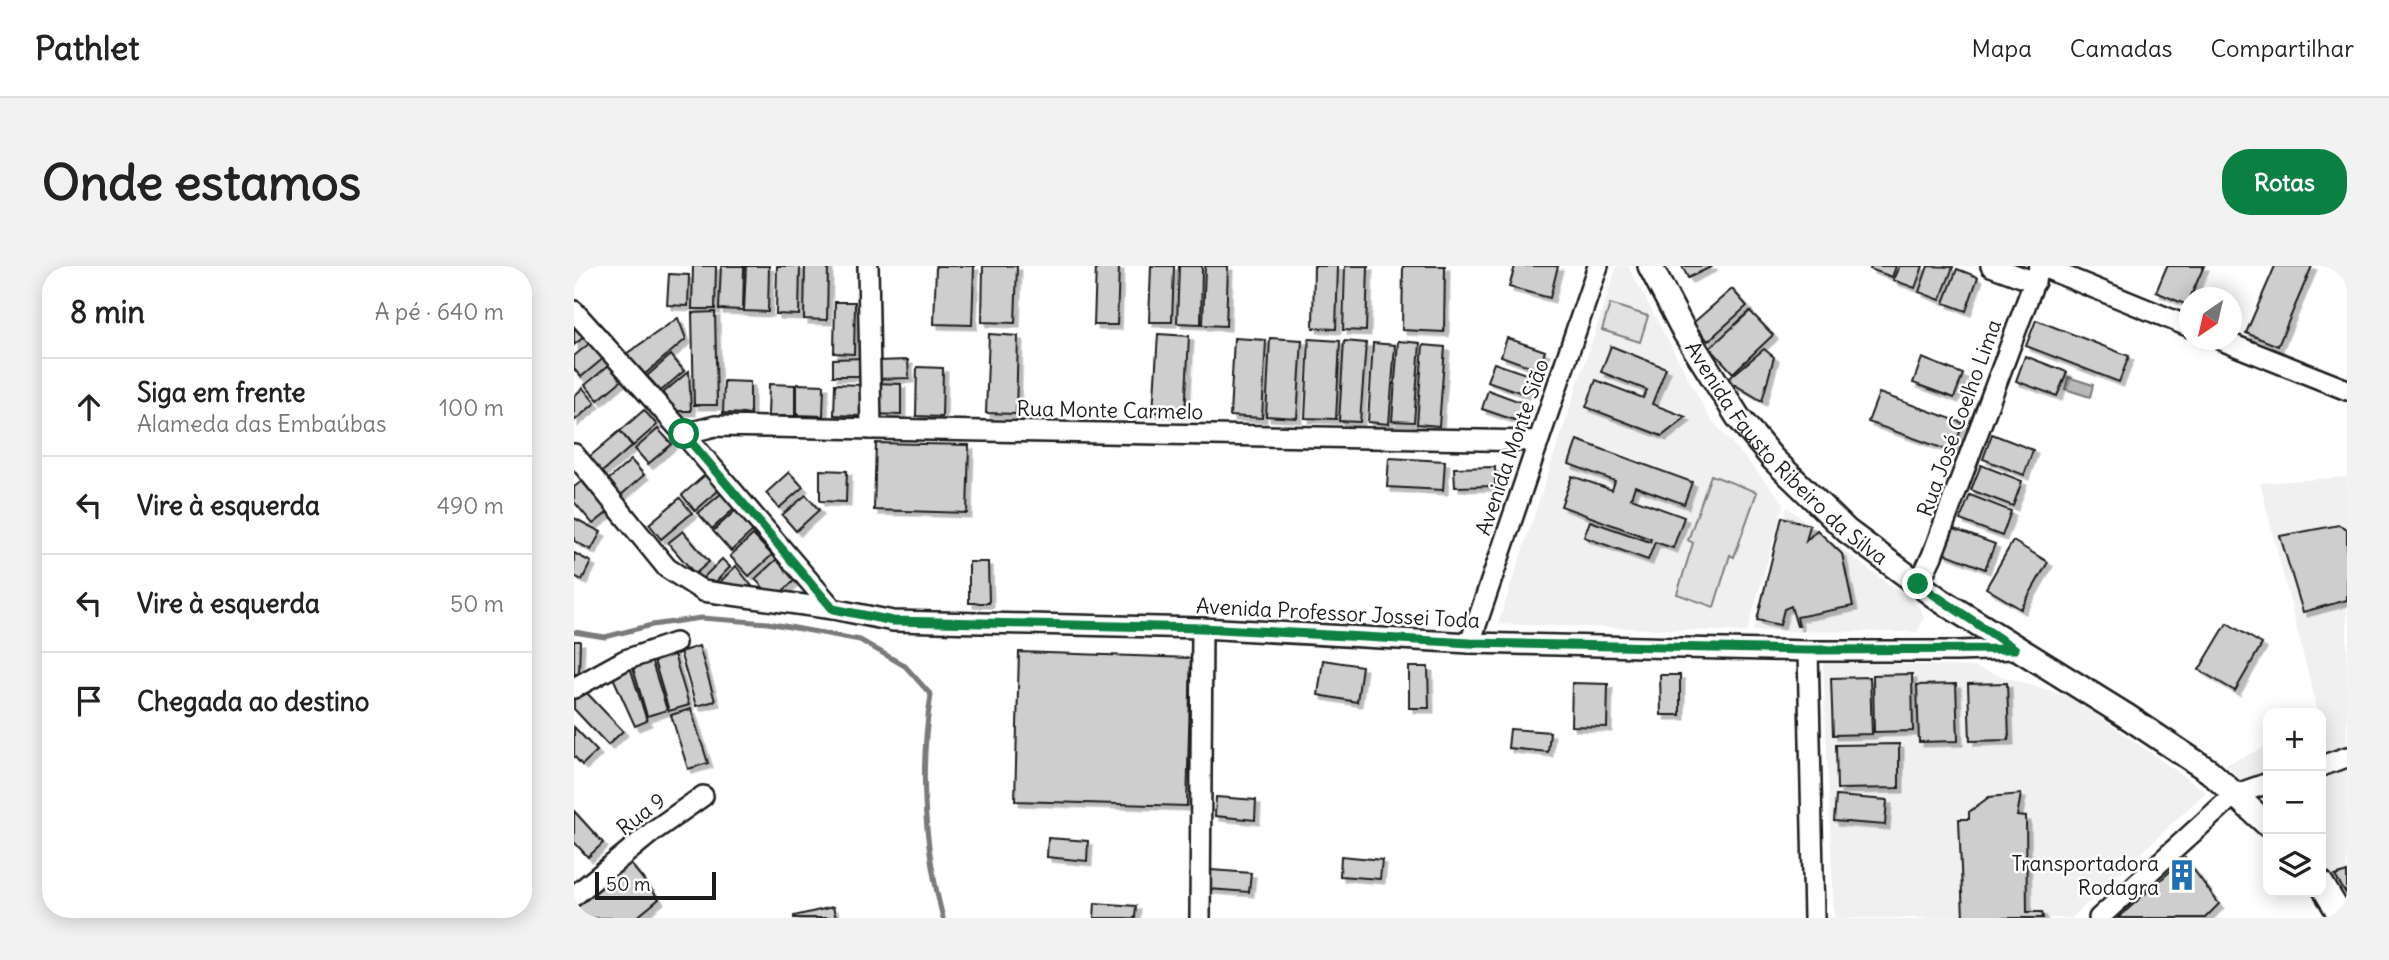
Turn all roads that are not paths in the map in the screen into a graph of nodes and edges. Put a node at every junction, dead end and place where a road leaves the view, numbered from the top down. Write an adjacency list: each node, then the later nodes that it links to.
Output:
1 (868, 266): 10 (street)
2 (1598, 266): 12 (street, Avenida Monte Sião)
3 (1650, 266): 14 (main road, Avenida Fausto Ribeiro da Silva)
4 (1991, 266): 5 (street)
5 (2038, 271): 7 (street); 14 (street, Rua José Coelho Lima)
6 (574, 311): 11 (street)
7 (2179, 323)
8 (2242, 348): 9 (street)
9 (2347, 390)
10 (871, 429): 11 (street, Rua Monte Carmelo); 12 (street, Rua Monte Carmelo)
11 (684, 434): 15 (street)
12 (1537, 441): 18 (street, Avenida Monte Sião)
13 (574, 454): 15 (street, Avenida Professor Jossei Toda)
14 (1918, 584): 19 (main road, Avenida Fausto Ribeiro da Silva)
15 (833, 609): 16 (street, Avenida Professor Jossei Toda)
16 (1202, 628): 18 (street, Avenida Professor Jossei Toda); 30 (street)
17 (676, 643): 21 (street)
18 (1470, 643): 20 (street, Avenida Professor Jossei Toda)
19 (2015, 649): 20 (street, Avenida Professor Jossei Toda); 25 (main road, Avenida Fausto Ribeiro da Silva)
20 (1808, 650): 31 (street)
21 (574, 688)
22 (2347, 757): 23 (street)
23 (2326, 764)
24 (2263, 785): 25 (street)
25 (2234, 795): 27 (main road, Avenida Fausto Ribeiro da Silva); 32 (street)
26 (703, 796): 29 (street, Rua 9)
27 (2263, 821)
28 (2326, 891): 33 (main road)
29 (574, 896)
30 (1199, 918)
31 (1814, 918)
32 (2099, 918)
33 (2343, 918)

